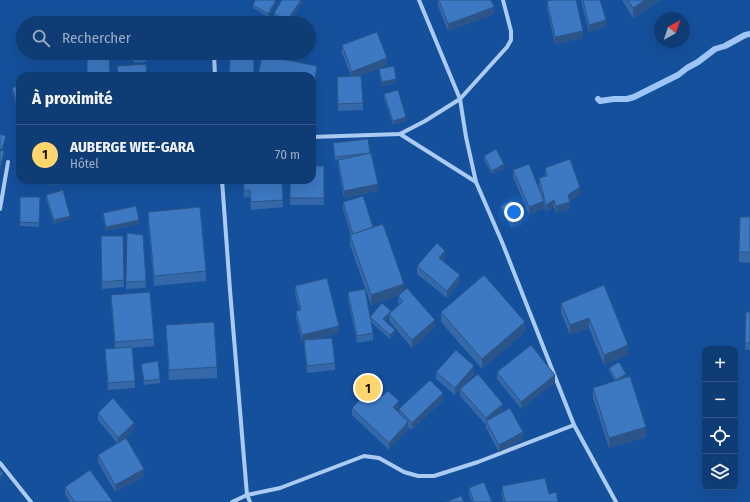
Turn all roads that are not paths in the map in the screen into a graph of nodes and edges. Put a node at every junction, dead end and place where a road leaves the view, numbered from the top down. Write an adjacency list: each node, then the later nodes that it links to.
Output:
1 (418, 0): 5 (street)
2 (503, 0): 5 (street)
3 (214, 60): 4 (street)
4 (215, 72)
5 (460, 99): 6 (street); 9 (street)
6 (400, 134): 7 (street); 9 (street)
7 (316, 136)
8 (8, 162): 11 (street)
9 (476, 182): 12 (street)
10 (222, 184): 14 (street)
11 (0, 209)
12 (574, 425): 14 (street); 18 (street)
13 (0, 463): 15 (street)
14 (247, 496): 16 (street); 17 (street)
15 (31, 502)
16 (232, 502)
17 (250, 502)
18 (616, 502)

